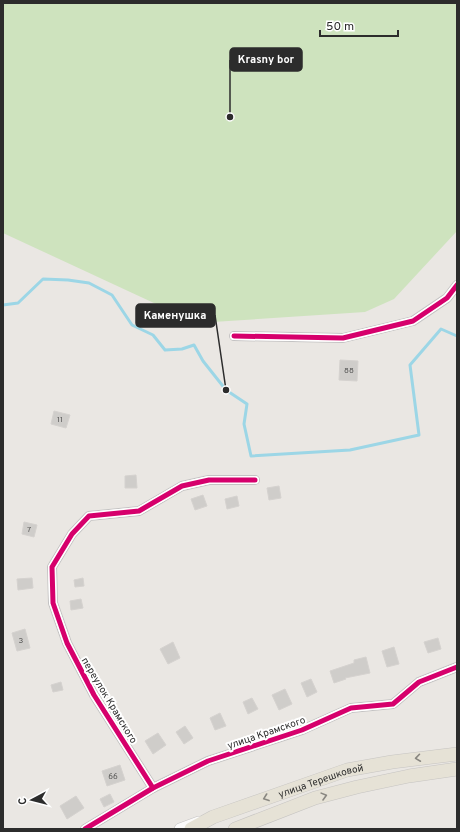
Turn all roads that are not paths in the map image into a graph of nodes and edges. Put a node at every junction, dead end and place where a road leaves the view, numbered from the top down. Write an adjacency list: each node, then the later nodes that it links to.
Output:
1 (457, 285): 2 (street)
2 (234, 336)
3 (255, 480): 7 (street, переулок Крамского)
4 (457, 667): 7 (street, улица Крамского)
5 (457, 754): 8 (main road, улица Терешковой, one-way to 8)
6 (457, 769): 12 (main road, улица Терешковой, one-way to 6)
7 (153, 788): 9 (street, улица Крамского)
8 (213, 817): 10 (main road); 11 (main road, улица Терешковой)
9 (85, 829)
10 (180, 829)
11 (191, 829)
12 (235, 829)

